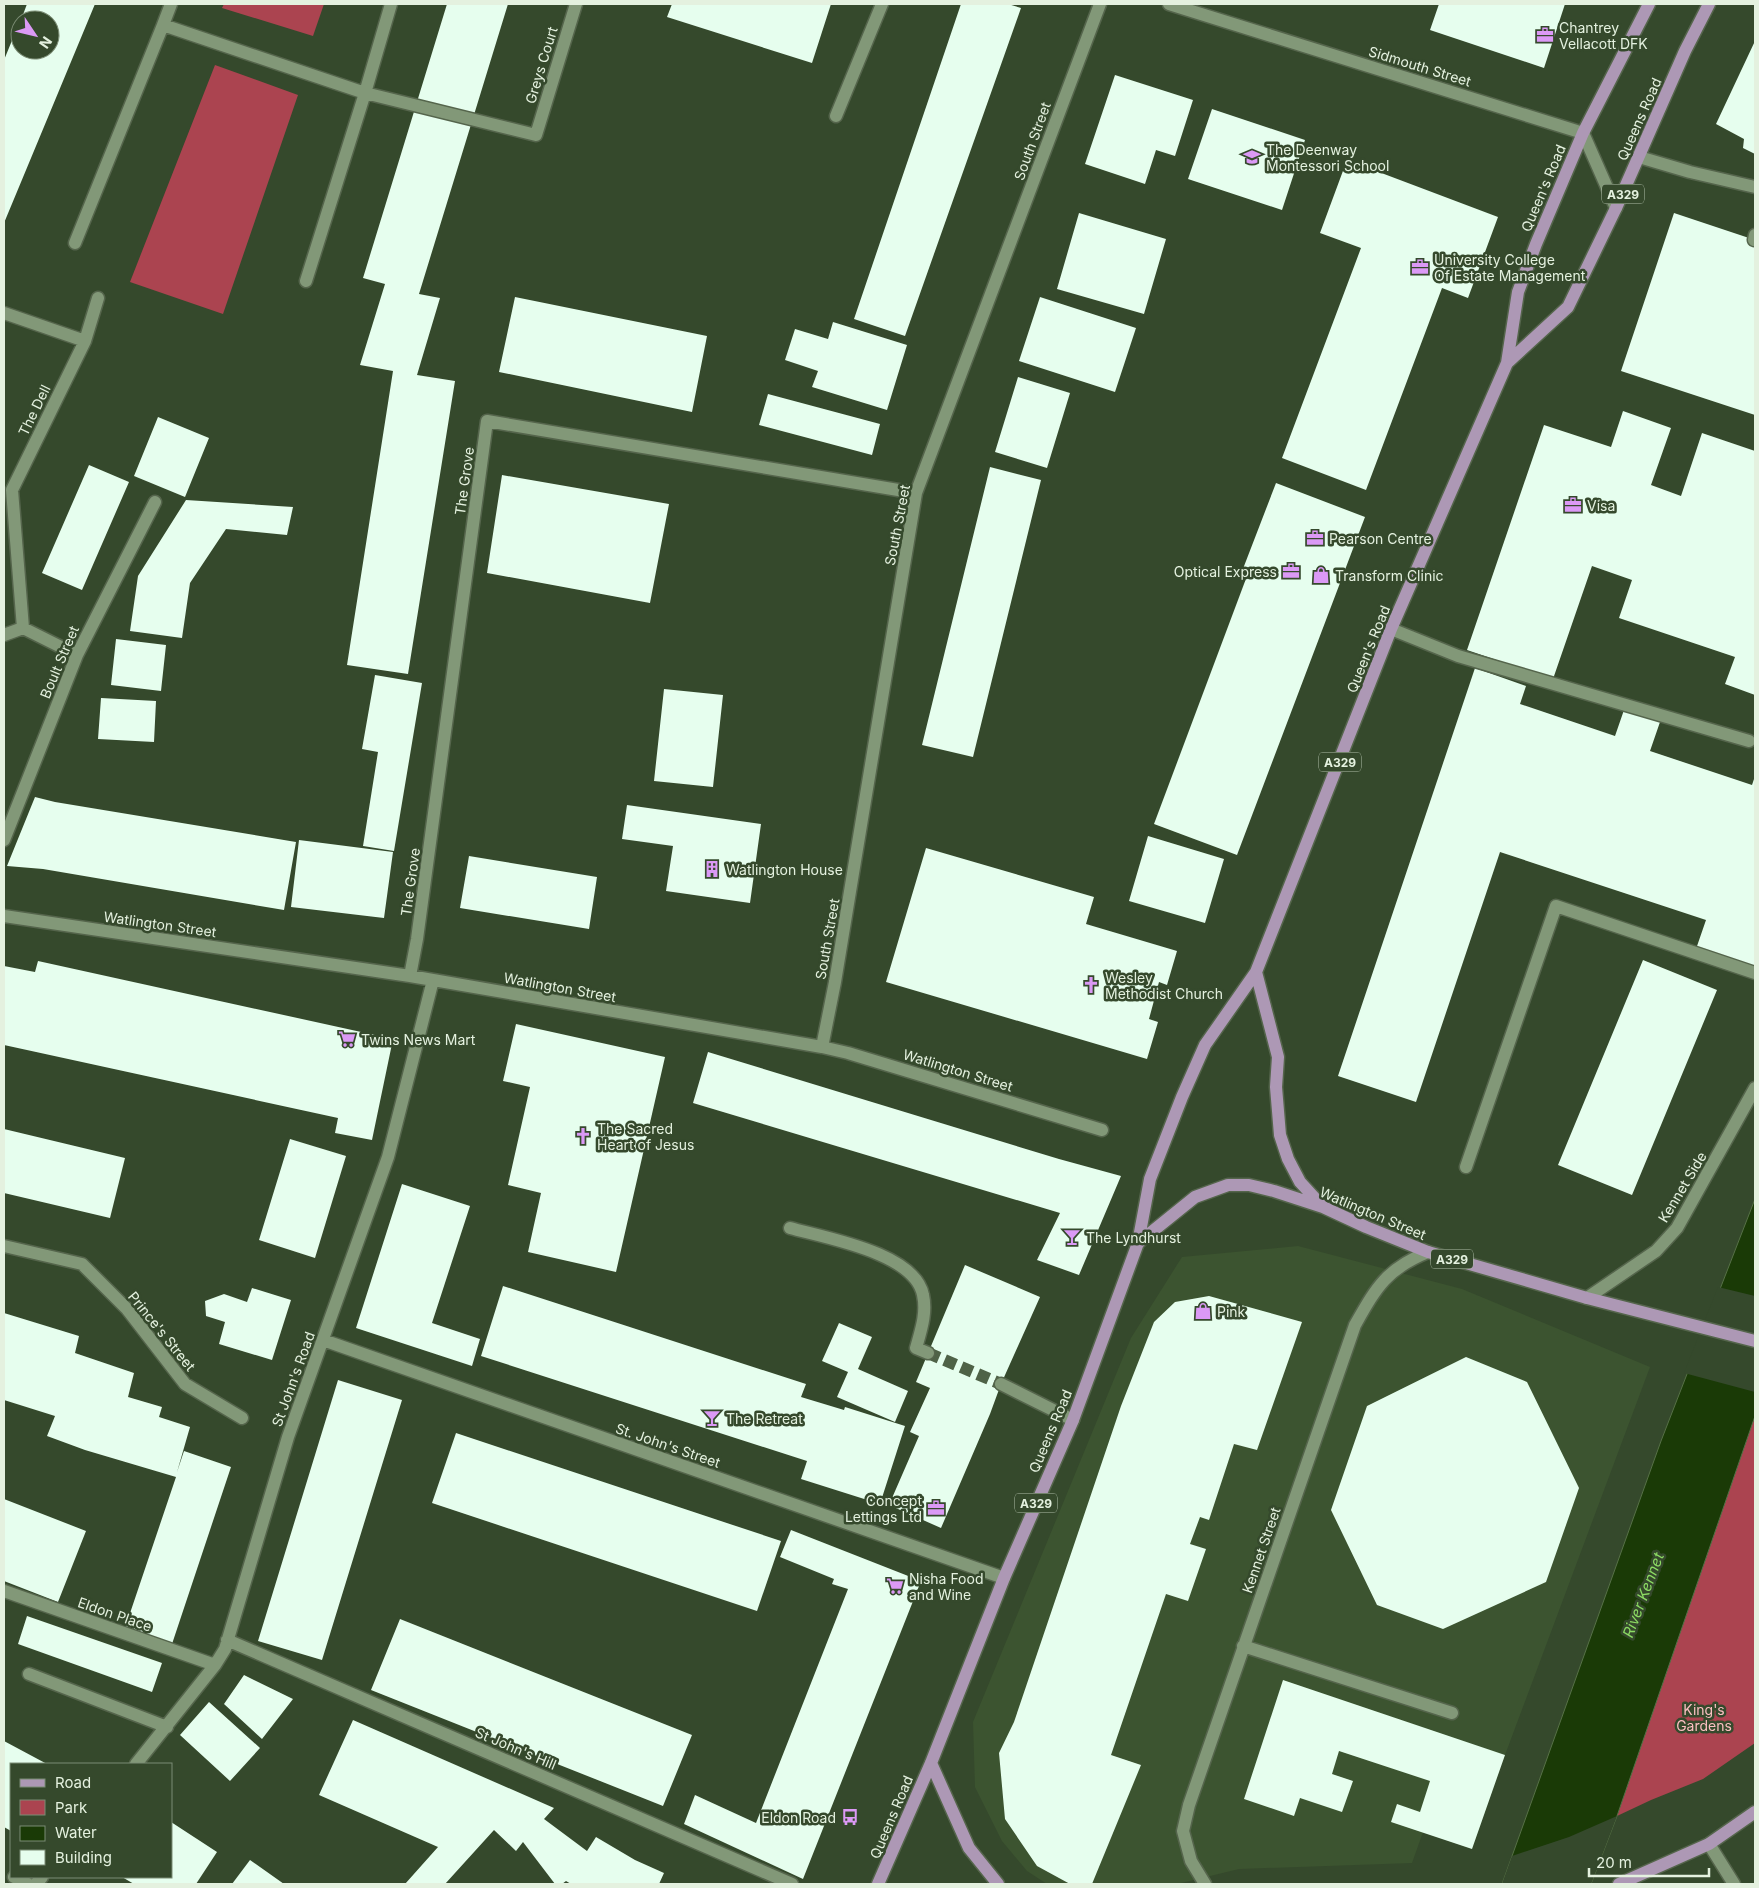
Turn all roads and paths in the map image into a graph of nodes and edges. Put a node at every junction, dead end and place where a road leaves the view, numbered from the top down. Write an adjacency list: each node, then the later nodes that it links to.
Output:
1 (170, 4): 9 (street)
2 (391, 4): 10 (street)
3 (576, 4): 10 (street, Greys Court)
4 (882, 4): 11 (street)
5 (1100, 4): 22 (street, South Street)
6 (1169, 4): 12 (street, Sidmouth Street)
7 (1649, 4): 12 (main road, Queen's Road / A329)
8 (1709, 4): 13 (main road, Queens Road / A329)
9 (163, 25): 10 (street); 16 (street)
10 (365, 93): 17 (street)
11 (836, 116)
12 (1583, 133): 15 (street); 21 (main road, Queen's Road / A329)
13 (1639, 157): 14 (street); 15 (main road, Queens Road / A329)
14 (1755, 187)
15 (1616, 208): 21 (main road, Queens Road / A329)
16 (75, 243)
17 (306, 281)
18 (98, 298): 20 (street, The Dell)
19 (4, 313): 20 (street)
20 (85, 341): 24 (street, The Dell)
21 (1507, 363): 25 (main road, Queen's Road / A329)
22 (916, 493): 33 (street, The Grove); 35 (street, South Street)
23 (155, 502): 27 (street, Boult Street)
24 (23, 628): 26 (street); 27 (street)
25 (1391, 629): 28 (street); 31 (main road, Queen's Road / A329)
26 (4, 635)
27 (77, 655): 29 (street, Boult Street)
28 (1749, 741)
29 (4, 840)
30 (4, 916): 33 (street, Watlington Street)
31 (1256, 972): 38 (main road, Queen's Road / A329); 40 (main road, A329)
32 (1755, 973): 39 (street)
33 (410, 976): 34 (street, Watlington Street)
34 (433, 980): 35 (street, Watlington Street); 46 (street, St John's Road)
35 (822, 1047): 37 (street, Watlington Street)
36 (1755, 1088): 45 (street, Kennet Side)
37 (1102, 1130)
38 (1168, 1134): 42 (main road, Queens Road / A329)
39 (1466, 1166)
40 (1323, 1206): 42 (main road, Watlington Street / A329); 44 (main road, Watlington Street / A329)
41 (790, 1228): 48 (street)
42 (1138, 1243): 51 (main road, Queens Road / A329)
43 (4, 1246): 50 (street, Prince's Street)
44 (1428, 1252): 45 (main road, Watlington Street / A329); 55 (street, Kennet Street)
45 (1587, 1298): 47 (main road, Watlington Street / A329)
46 (323, 1340): 52 (street, St. John's Street); 54 (street, St John's Road)
47 (1755, 1341)
48 (928, 1353)
49 (1001, 1384): 51 (street)
50 (242, 1418)
51 (1073, 1420): 52 (main road, Queens Road / A329)
52 (1004, 1578): 60 (main road, Queens Road / A329)
53 (4, 1591): 56 (street, Eldon Place)
54 (227, 1640): 56 (street, St John's Road); 66 (street, St John's Hill)
55 (1243, 1646): 58 (street); 69 (street, Kennet Street)
56 (215, 1665): 59 (street, St John's Road)
57 (29, 1674): 59 (street)
58 (1452, 1713)
59 (167, 1727): 61 (street, St John's Road)
60 (931, 1762): 67 (main road, Queens Road / A329); 68 (main road, Queens Road)
61 (137, 1763)
62 (1755, 1812): 63 (main road)
63 (1709, 1844): 70 (main road); 71 (street)
64 (17, 1878): 65 (street)
65 (28, 1884)
66 (792, 1884)
67 (878, 1884)
68 (998, 1884)
69 (1205, 1884)
70 (1619, 1884)
71 (1734, 1884)

